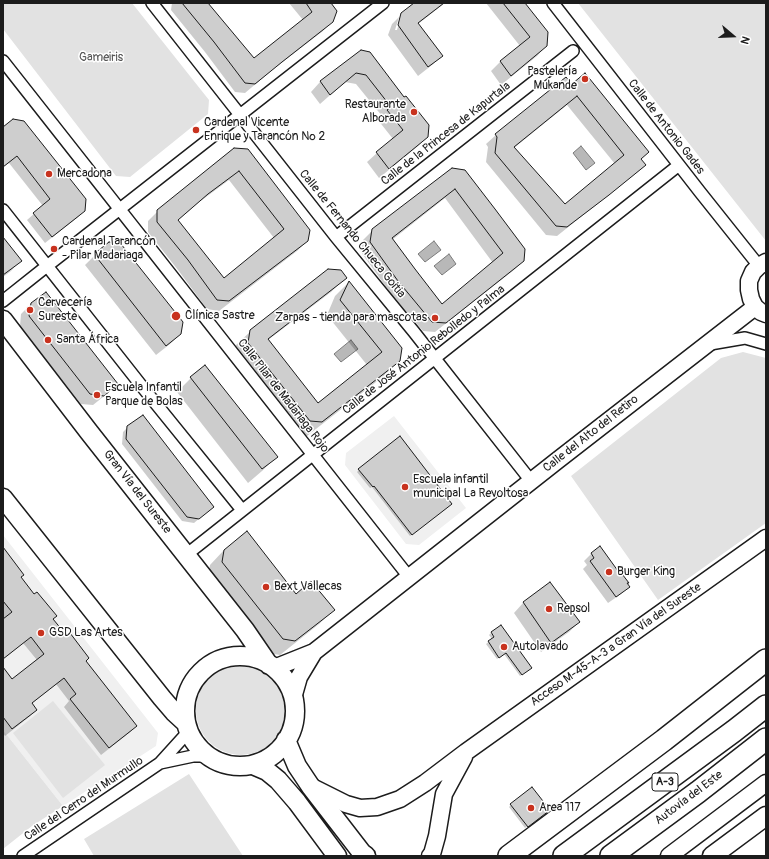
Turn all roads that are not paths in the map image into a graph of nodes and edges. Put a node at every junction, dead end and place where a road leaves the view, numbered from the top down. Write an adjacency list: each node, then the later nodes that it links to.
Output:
1 (152, 3): 6 (street, Calle de Fernando Chueca Goitia)
2 (383, 3): 6 (street)
3 (553, 3): 7 (street, Calle de Antonio Gades)
4 (573, 51): 10 (street, Calle de la Princesa de Kapurtala)
5 (3, 61): 8 (street, Calle Pilar de Madariaga Rojo)
6 (241, 115): 8 (street); 10 (street, Calle de Fernando Chueca Goitia)
7 (679, 165): 11 (street, Calle de Antonio Gades); 18 (street, Calle de José Antonio Rebolledo y Palma)
8 (119, 209): 12 (street); 19 (street, Calle Pilar de Madariaga Rojo)
9 (3, 210): 12 (street)
10 (336, 237): 18 (street, Calle de Fernando Chueca Goitia)
11 (763, 264): 14 (main road)
12 (47, 266): 13 (street); 22 (street)
13 (3, 302)
14 (762, 313): 16 (main road, Calle del Alto del Retiro)
15 (3, 320): 24 (main road, Gran Vía del Sureste)
16 (706, 344): 17 (street); 20 (main road, Calle del Alto del Retiro)
17 (766, 344)
18 (435, 358): 19 (street, Calle de José Antonio Rebolledo y Palma); 20 (street, Calle de Fernando Chueca Goitia)
19 (312, 455): 22 (street, Calle de José Antonio Rebolledo y Palma); 25 (street, Calle Pilar de Madariaga Rojo)
20 (531, 481): 25 (main road, Calle del Alto del Retiro)
21 (3, 498): 31 (main road)
22 (242, 510): 24 (street, Calle de José Antonio Rebolledo y Palma)
23 (766, 538): 34 (main road, Acceso M-45-A-3 a Gran Vía del Sureste)
24 (186, 555): 28 (main road, Gran Vía del Sureste)
25 (409, 577): 26 (main road, Calle del Alto del Retiro)
26 (314, 652): 28 (main road, Calle del Alto del Retiro); 29 (main road, Calle del Alto del Retiro)
27 (766, 660): 45 (highway)
28 (272, 666): 29 (main road); 31 (main road)
29 (293, 698): 33 (main road)
30 (766, 706): 46 (highway, A-3)
31 (187, 727): 35 (main road); 36 (street, Calle del Cerro del Murmullo)
32 (766, 739): 47 (highway, Autovía del Este / A-3)
33 (286, 740): 37 (main road); 39 (main road)
34 (466, 752): 39 (main road, Acceso M-45-A-3 a Gran Vía del Sureste); 44 (main road)
35 (207, 756): 36 (street, Calle del Cerro del Murmullo); 37 (main road)
36 (160, 763): 41 (street, Calle del Cerro del Murmullo)
37 (253, 765): 42 (main road)
38 (766, 783): 48 (main road)
39 (311, 787): 43 (main road)
40 (766, 816): 49 (main road)
41 (23, 856)
42 (337, 856)
43 (366, 856)
44 (430, 856)
45 (509, 856)
46 (564, 856)
47 (611, 856)
48 (669, 856)
49 (712, 856)

